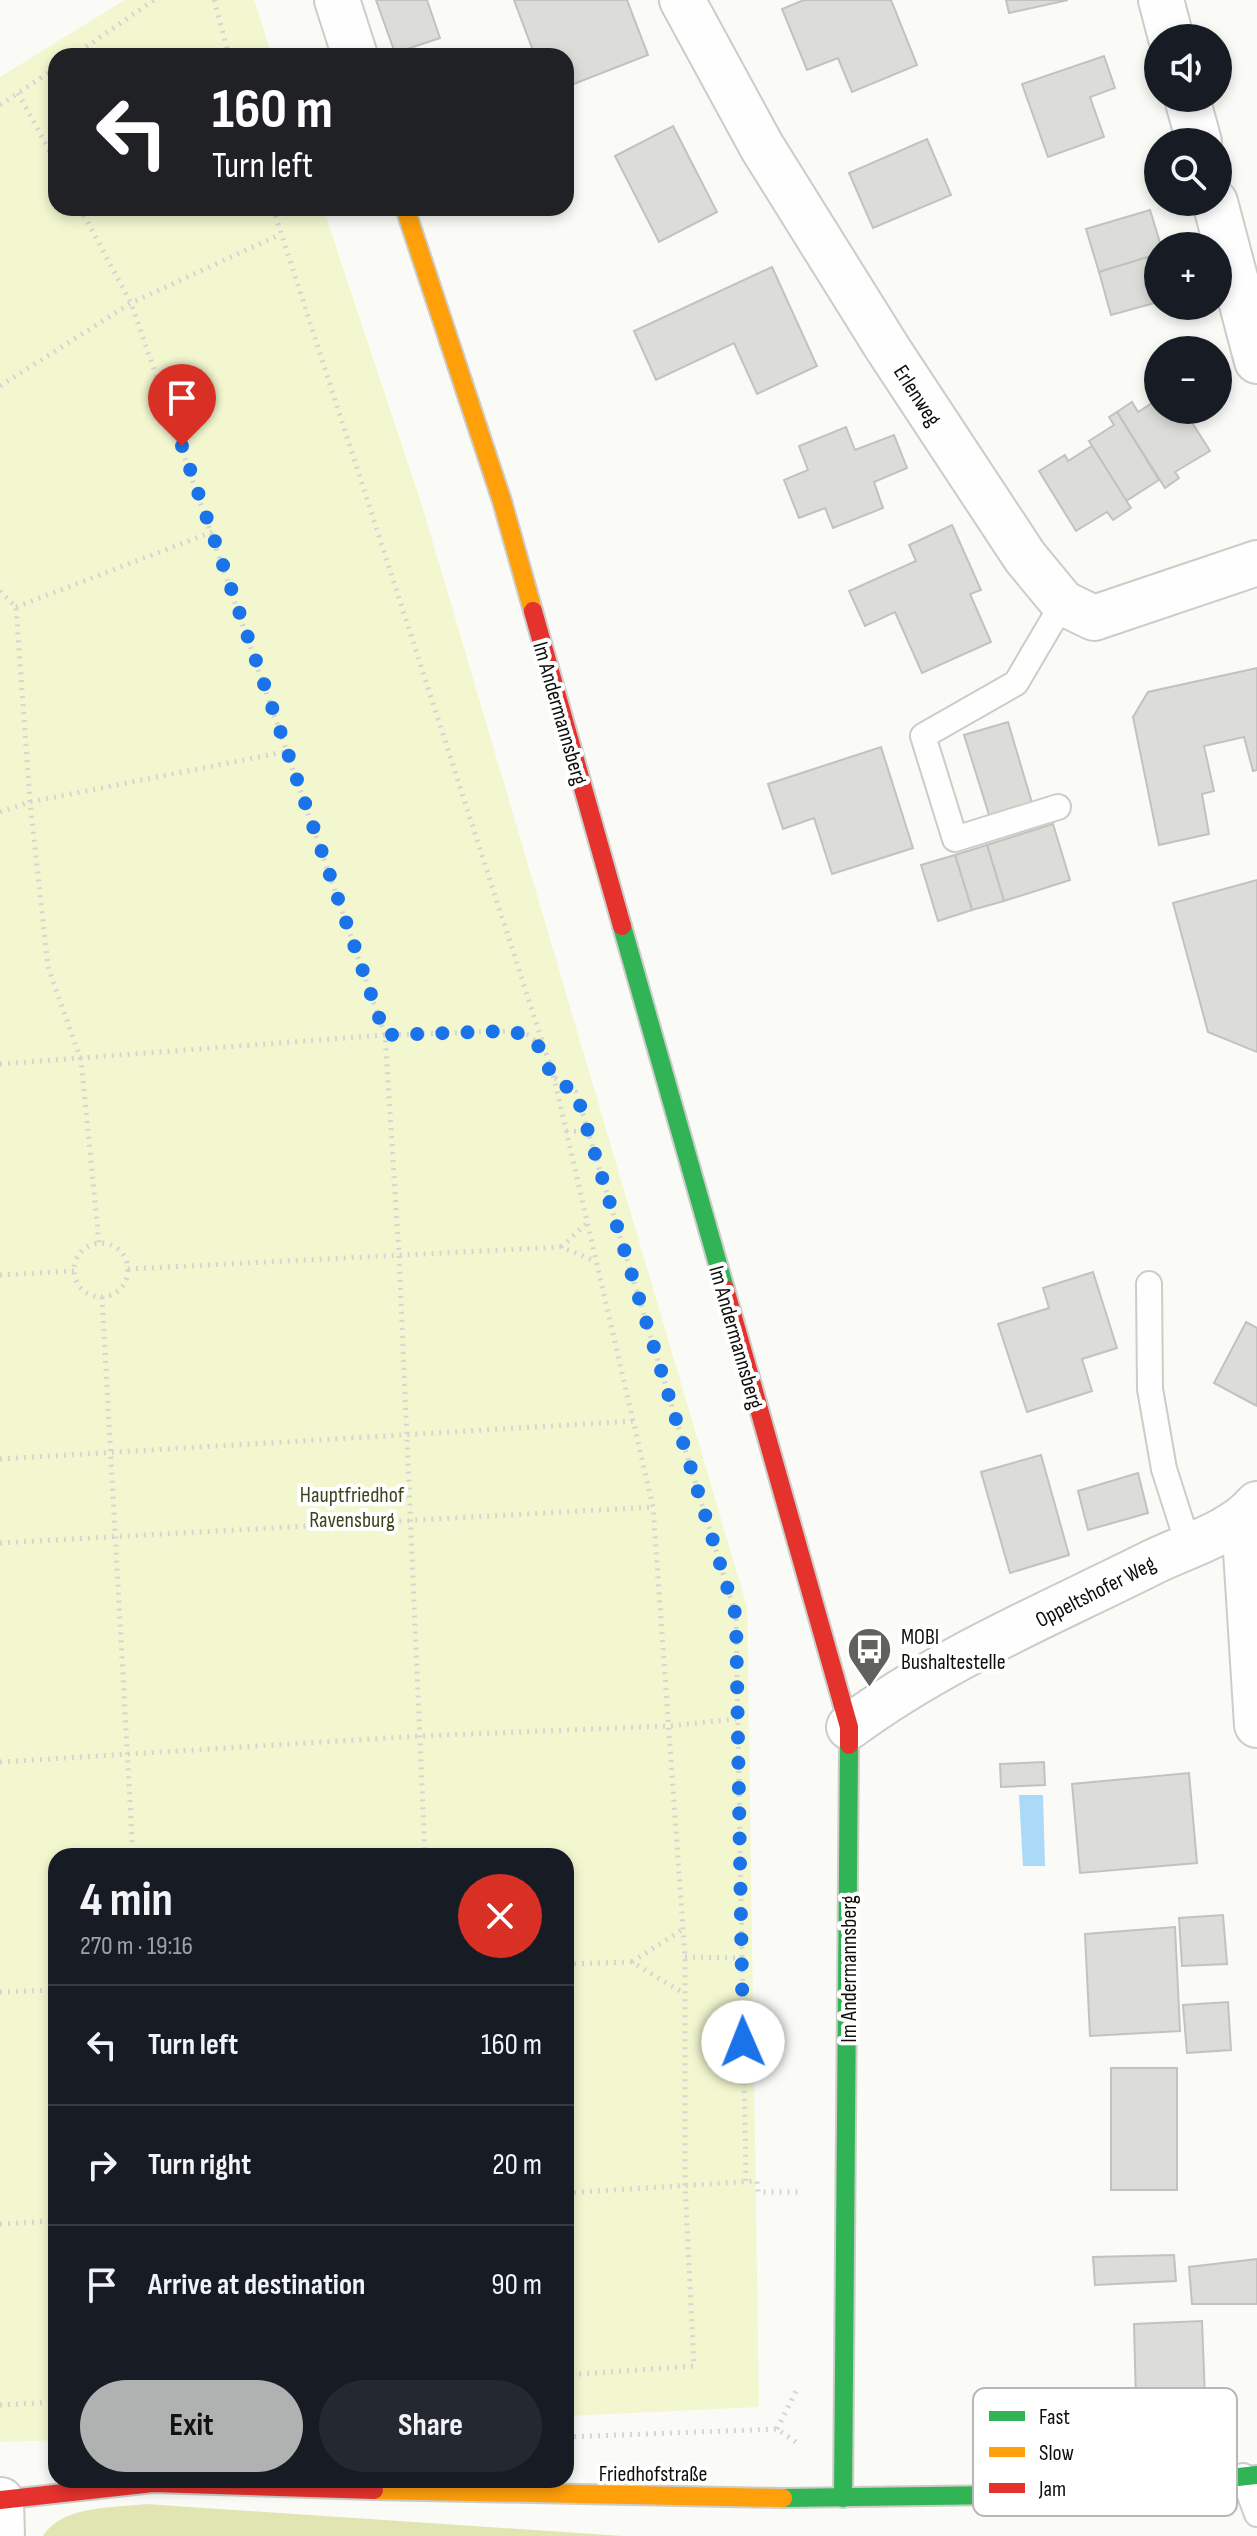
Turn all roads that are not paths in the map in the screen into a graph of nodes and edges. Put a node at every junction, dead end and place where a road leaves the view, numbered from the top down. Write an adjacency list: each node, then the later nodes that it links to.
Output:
1 (337, 0): 5 (street)
2 (682, 0): 10 (street, Erlenweg)
3 (1161, 0): 4 (street)
4 (1167, 24)
5 (352, 48)
6 (408, 216): 16 (street, Im Andermannsberg)
7 (1219, 216): 8 (street)
8 (1257, 361)
9 (1257, 563): 10 (street)
10 (1063, 603): 11 (lane)
11 (1058, 807)
12 (1149, 1284): 14 (lane)
13 (1251, 1512): 14 (street, Oppeltshofer Weg); 15 (street)
14 (1188, 1544): 16 (street, Oppeltshofer Weg)
15 (1257, 1725)
16 (849, 1727): 21 (street, Im Andermannsberg)
17 (1250, 2476): 23 (lane)
18 (127, 2488): 22 (street, Friedhofstraße)
19 (303, 2488): 21 (street, Friedhofstraße)
20 (973, 2496): 21 (street, Friedhofstraße)
21 (843, 2498)
22 (1, 2512)
23 (1257, 2514)

